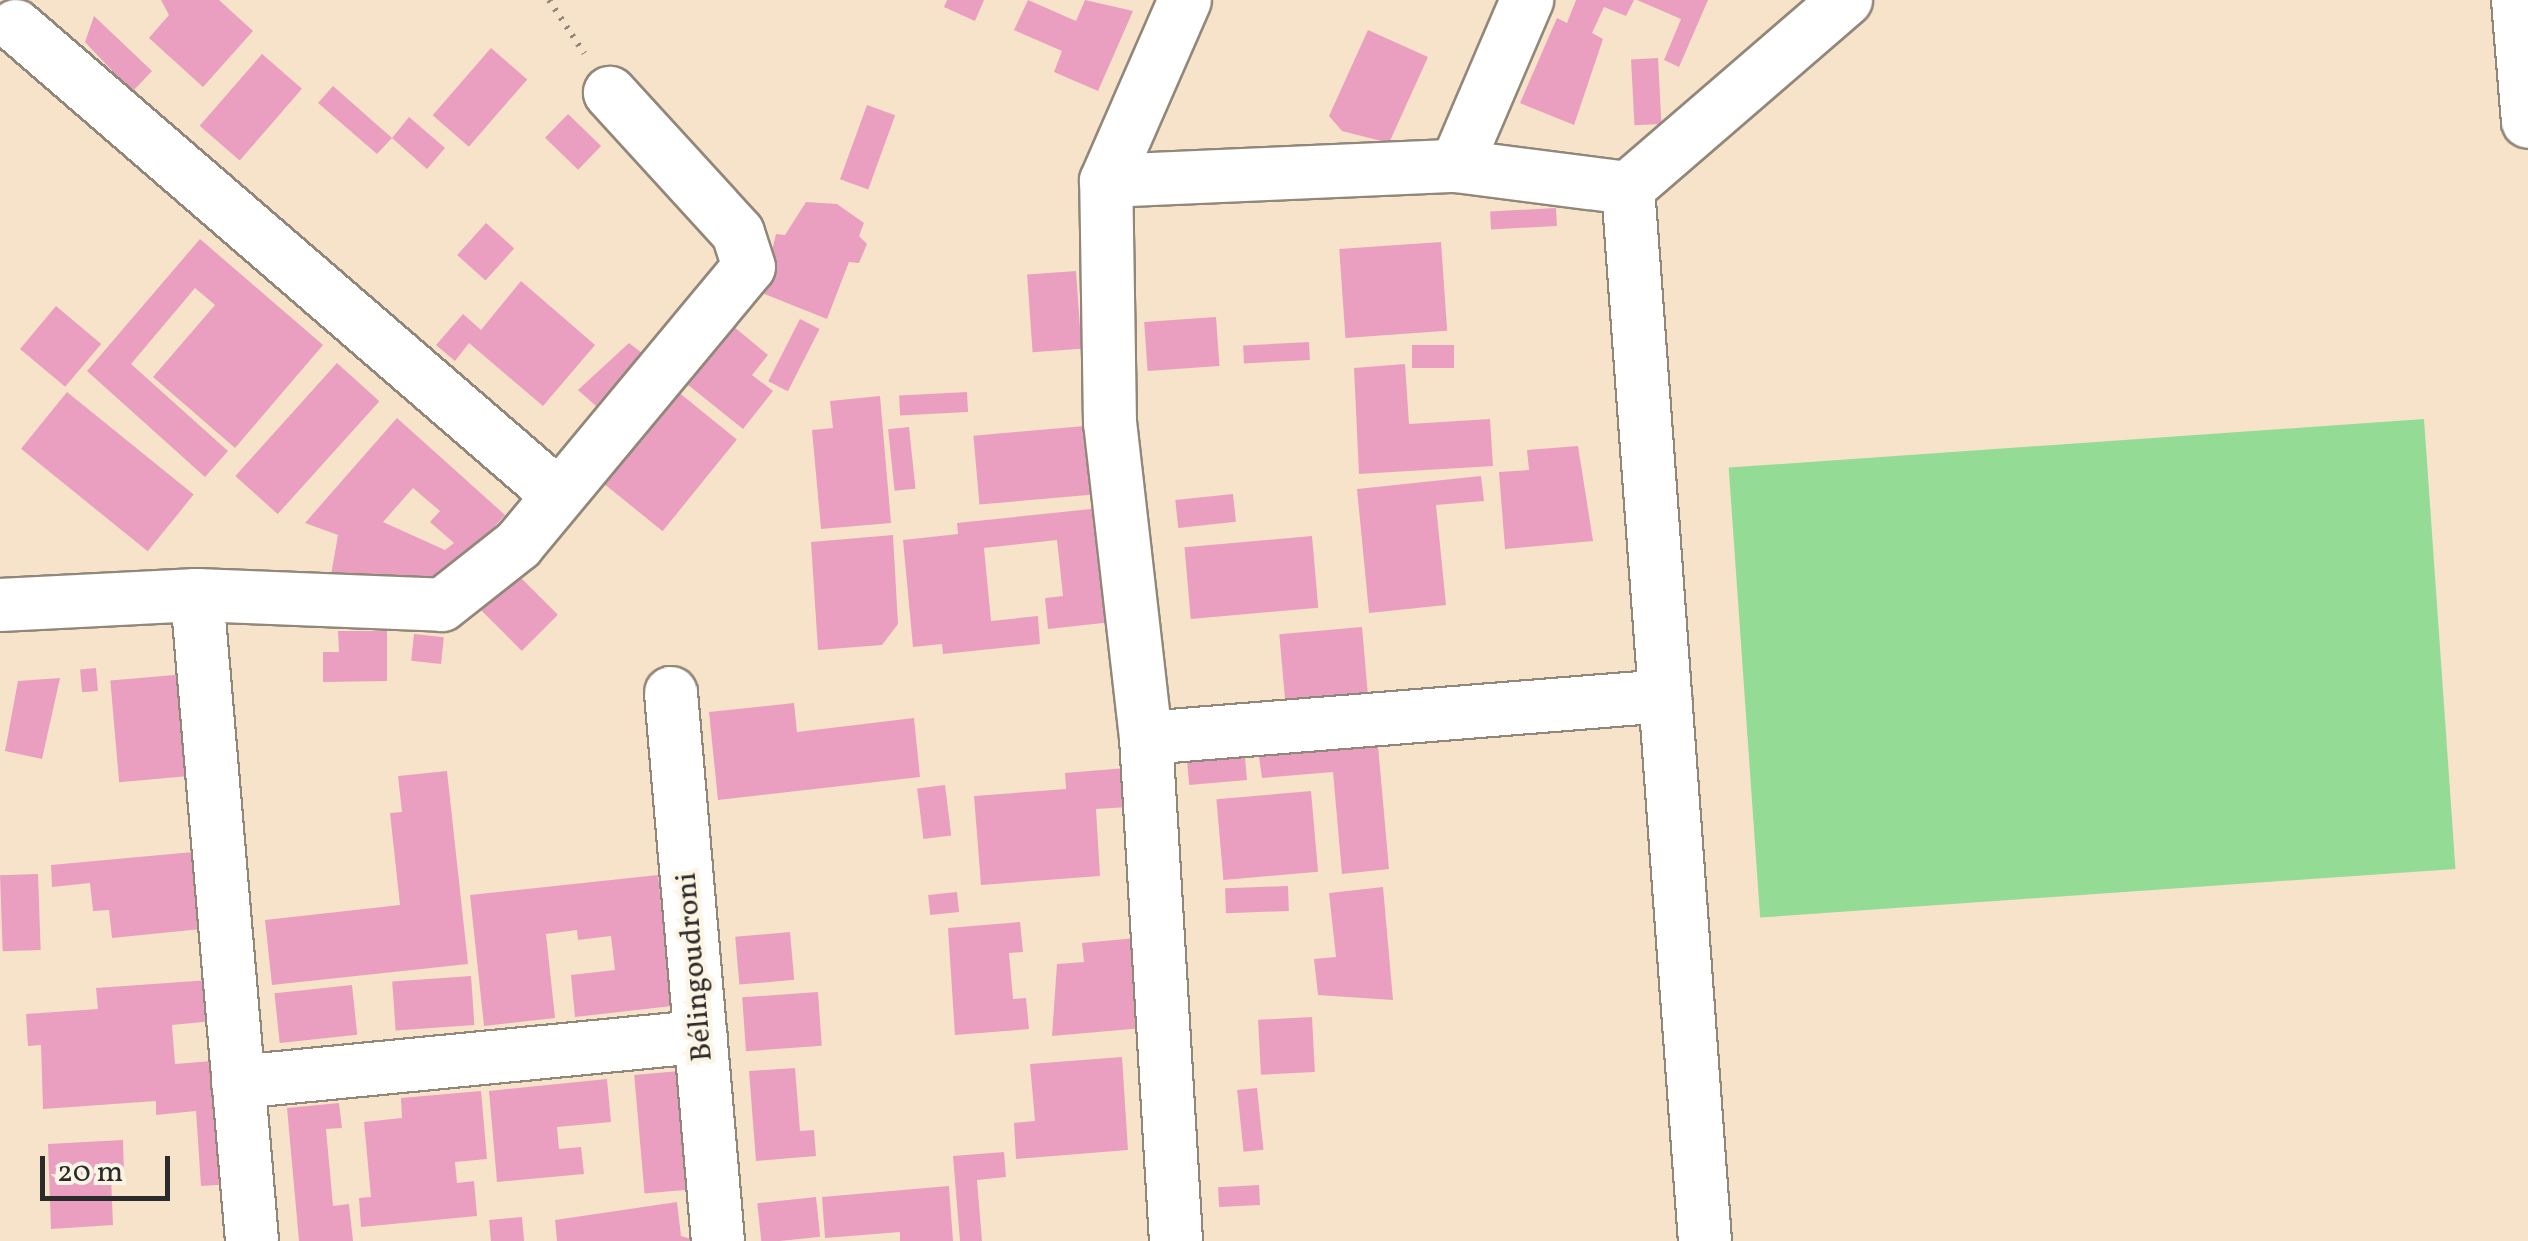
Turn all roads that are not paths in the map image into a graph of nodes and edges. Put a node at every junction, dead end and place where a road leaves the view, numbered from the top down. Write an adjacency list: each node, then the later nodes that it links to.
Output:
1 (1185, 0): 9 (street)
2 (1527, 0): 8 (street)
3 (1846, 0): 10 (street)
4 (2518, 0): 7 (street)
5 (14, 28): 11 (street)
6 (610, 93): 11 (street)
7 (2528, 122)
8 (1456, 166): 9 (street); 10 (street)
9 (1106, 181): 16 (street)
10 (1628, 188): 15 (street)
11 (556, 494): 12 (street)
12 (197, 594): 13 (street); 18 (street)
13 (0, 605)
14 (671, 693): 17 (street, Bélingoudroni)
15 (1666, 696): 16 (street); 22 (street)
16 (1146, 738): 21 (street)
17 (701, 1037): 18 (street); 20 (street, Bélingoudroni)
18 (238, 1082): 19 (street)
19 (252, 1241)
20 (718, 1241)
21 (1176, 1241)
22 (1705, 1241)

